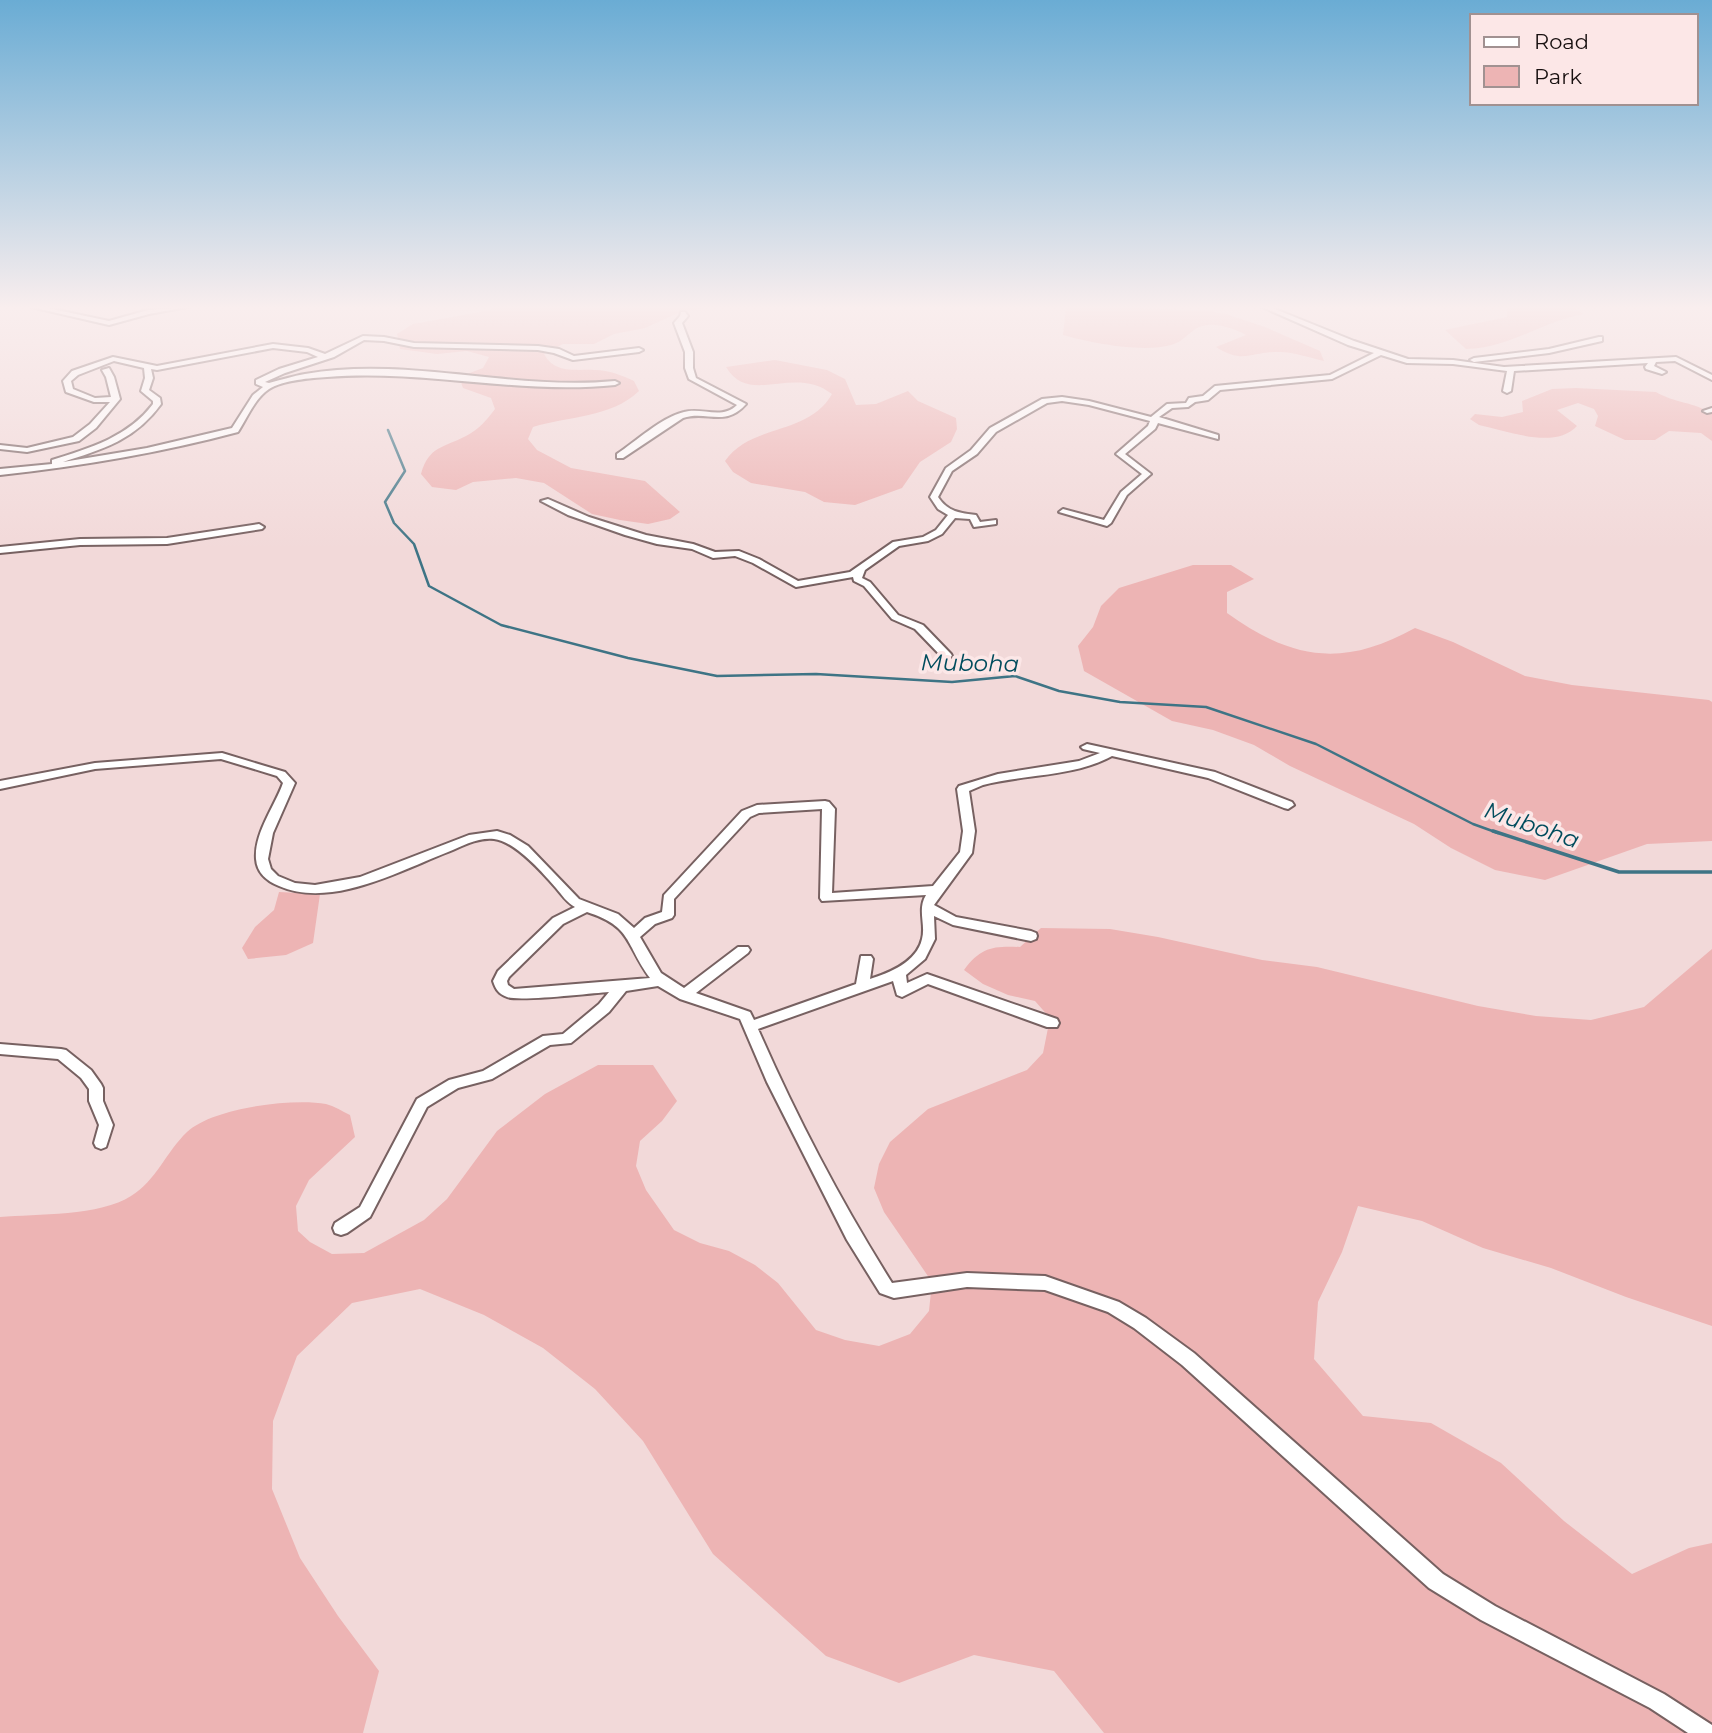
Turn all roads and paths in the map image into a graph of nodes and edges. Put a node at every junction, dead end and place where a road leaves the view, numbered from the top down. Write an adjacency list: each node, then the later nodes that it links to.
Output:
1 (68, 388): 9 (street)
2 (111, 388): 9 (street)
3 (146, 388): 14 (street)
4 (266, 388): 14 (street)
5 (710, 388): 13 (street)
6 (1219, 388): 10 (street)
7 (1508, 388): 8 (street)
8 (1507, 391)
9 (116, 399): 12 (street)
10 (1155, 420): 11 (street); 17 (street); 18 (street)
11 (1215, 437)
12 (0, 447)
13 (620, 456)
14 (37, 467): 15 (street)
15 (0, 472)
16 (545, 500): 22 (street)
17 (1063, 512)
18 (952, 516): 19 (street); 22 (street)
19 (993, 522)
20 (259, 527): 21 (street)
21 (0, 551)
22 (863, 565): 23 (street)
23 (947, 656)
24 (1087, 747): 25 (street)
25 (1109, 753): 27 (street); 28 (street)
26 (0, 785): 29 (street)
27 (1288, 805)
28 (936, 890): 30 (street); 31 (street)
29 (588, 906): 31 (street); 38 (street)
30 (927, 907): 32 (street); 35 (street)
31 (633, 936): 36 (street)
32 (1031, 936)
33 (743, 950): 39 (street)
34 (866, 959): 37 (street)
35 (899, 974): 37 (street); 40 (street)
36 (660, 981): 38 (street); 39 (street)
37 (862, 986): 41 (street)
38 (621, 987): 44 (street)
39 (685, 995): 41 (street)
40 (1052, 1023)
41 (751, 1026): 45 (street)
42 (0, 1049): 43 (street)
43 (101, 1143)
44 (341, 1228)
45 (1706, 1733)

